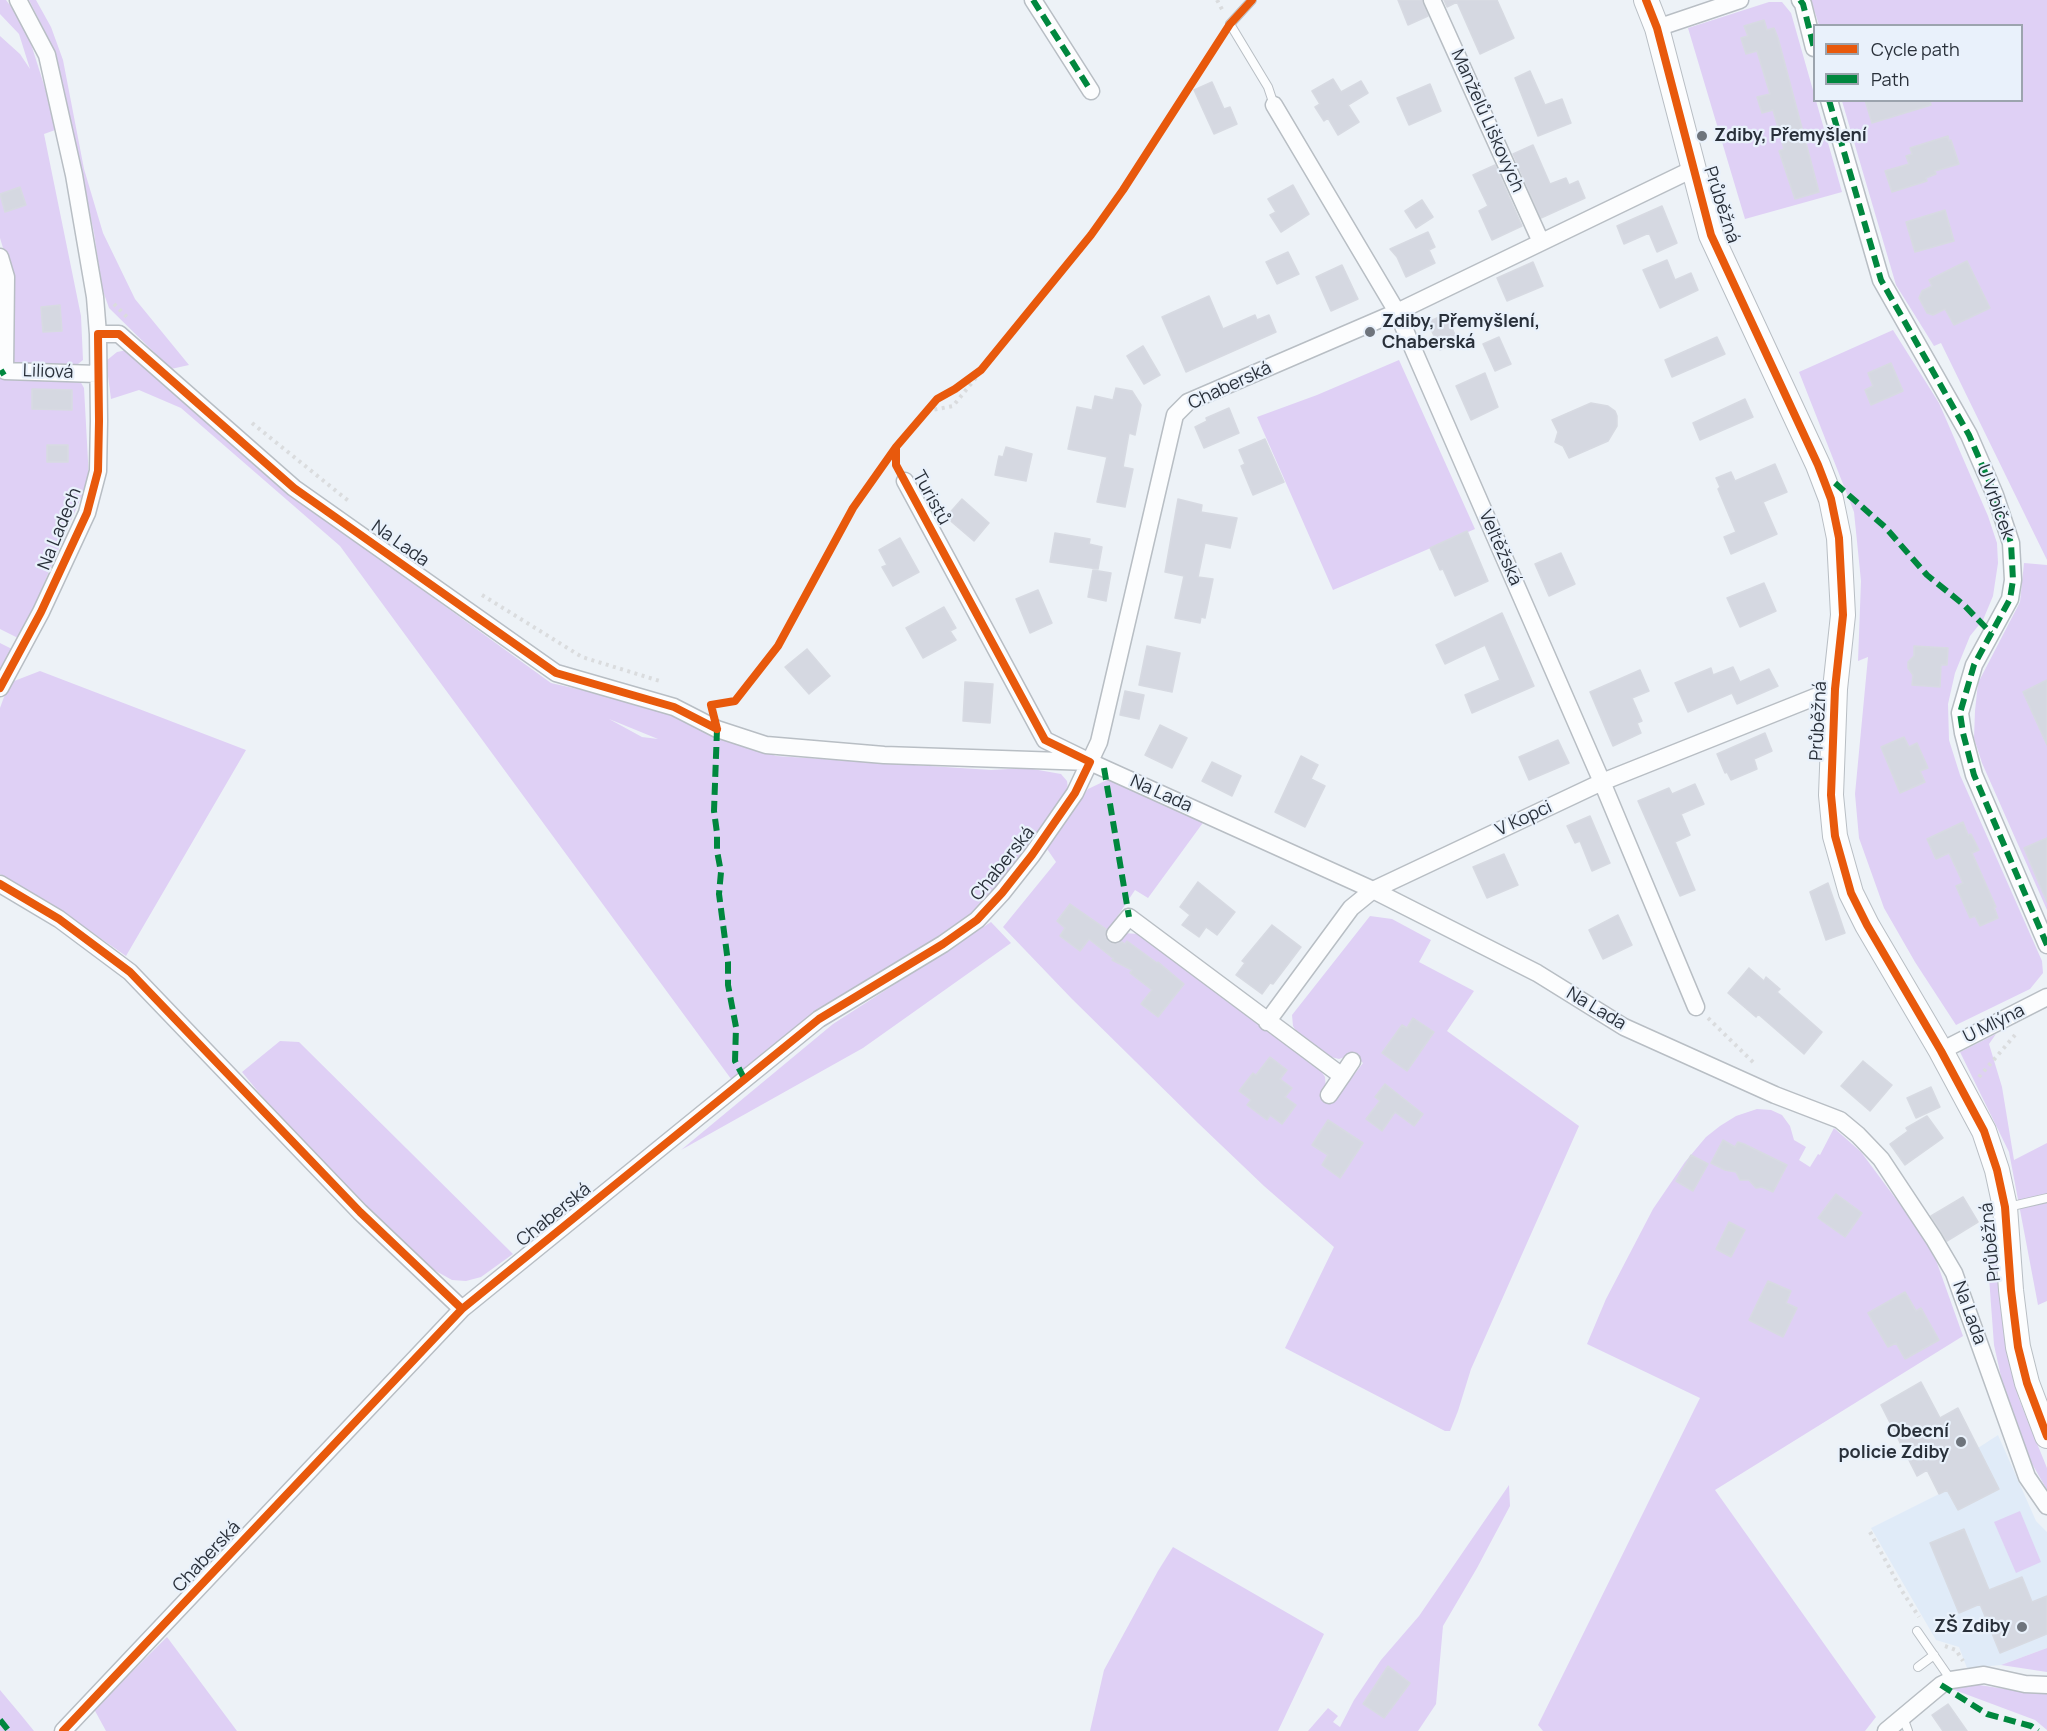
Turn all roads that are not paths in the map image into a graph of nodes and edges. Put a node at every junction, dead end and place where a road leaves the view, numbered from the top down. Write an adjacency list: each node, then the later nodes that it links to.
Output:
1 (18, 0): 17 (street, Na Ladech)
2 (1033, 0): 10 (street)
3 (1252, 0): 12 (lane)
4 (1432, 0): 14 (street, Manželů Liškových)
5 (1646, 0): 8 (street, Průběžná)
6 (1740, 0): 8 (street)
7 (1800, 0): 9 (street)
8 (1657, 28): 13 (street, Průběžná)
9 (1813, 42)
10 (1091, 91)
11 (1830, 102): 27 (street, U Vrbiček)
12 (1274, 105): 16 (street, Veltěžská)
13 (1693, 169): 14 (street, Chaberská); 21 (street, Průběžná)
14 (1541, 242): 16 (street, Chaberská)
15 (0, 257): 18 (street, Liliová)
16 (1398, 312): 22 (street, Chaberská); 23 (street, Veltěžská)
17 (98, 334): 18 (street, Na Ladech); 22 (street, Na Lada)
18 (97, 374): 20 (street, Na Ladech)
19 (905, 481): 22 (street, Turistů)
20 (0, 688)
21 (1835, 689): 23 (street, V Kopci); 31 (street, Průběžná)
22 (1090, 762): 25 (street, Na Lada); 37 (street, Chaberská)
23 (1602, 782): 25 (street, V Kopci); 29 (street, Veltěžská)
24 (0, 884): 37 (street)
25 (1373, 890): 30 (street, V Kopci); 39 (street, Na Lada)
26 (1115, 934): 30 (street)
27 (2047, 945)
28 (2041, 1000): 31 (street, U Mlýna)
29 (1696, 1007)
30 (1267, 1022): 33 (street)
31 (1941, 1051): 36 (street, Průběžná)
32 (1352, 1061): 33 (street)
33 (1342, 1076): 34 (street)
34 (1329, 1095)
35 (2047, 1198): 36 (lane)
36 (2005, 1208): 38 (street, Průběžná)
37 (462, 1309): 46 (street, Chaberská)
38 (2047, 1436)
39 (2047, 1506)
40 (1921, 1628): 41 (lane)
41 (1934, 1655): 42 (lane); 43 (lane)
42 (1918, 1667)
43 (1951, 1680): 44 (street); 45 (street)
44 (2047, 1685)
45 (1906, 1724): 47 (street)
46 (63, 1731)
47 (1886, 1731)

